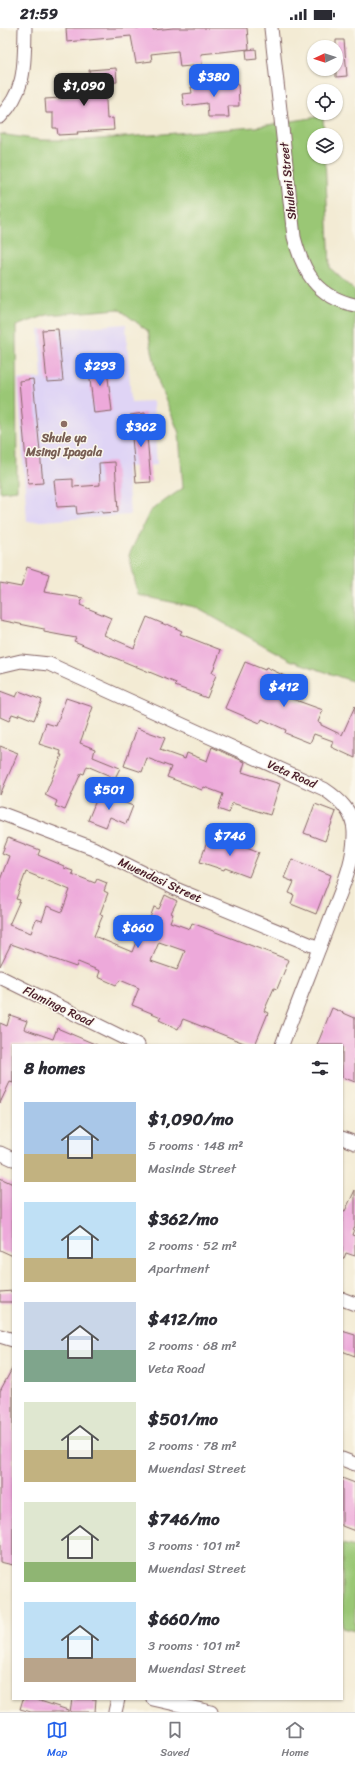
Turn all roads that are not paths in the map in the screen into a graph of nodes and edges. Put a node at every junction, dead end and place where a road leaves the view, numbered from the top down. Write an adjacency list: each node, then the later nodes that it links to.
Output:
1 (25, 28): 3 (street)
2 (271, 28): 4 (street, Shuleni Street)
3 (0, 117)
4 (355, 305)
5 (0, 666): 7 (street, Veta Road)
6 (0, 813): 8 (street, Mwendasi Street)
7 (352, 863): 8 (street, Veta Road)
8 (319, 948): 11 (street, Veta Road)
9 (0, 977): 10 (street, Flamingo Road)
10 (136, 1044)
11 (282, 1044)
12 (343, 1138): 13 (street)
13 (355, 1143)
14 (0, 1153): 15 (street)
15 (12, 1159)
16 (343, 1299): 17 (street)
17 (355, 1304)
18 (0, 1336): 19 (street)
19 (12, 1340)
20 (343, 1459): 21 (street)
21 (355, 1464)
22 (118, 1700): 24 (street)
23 (157, 1700): 25 (street)
24 (115, 1712)
25 (211, 1712)

